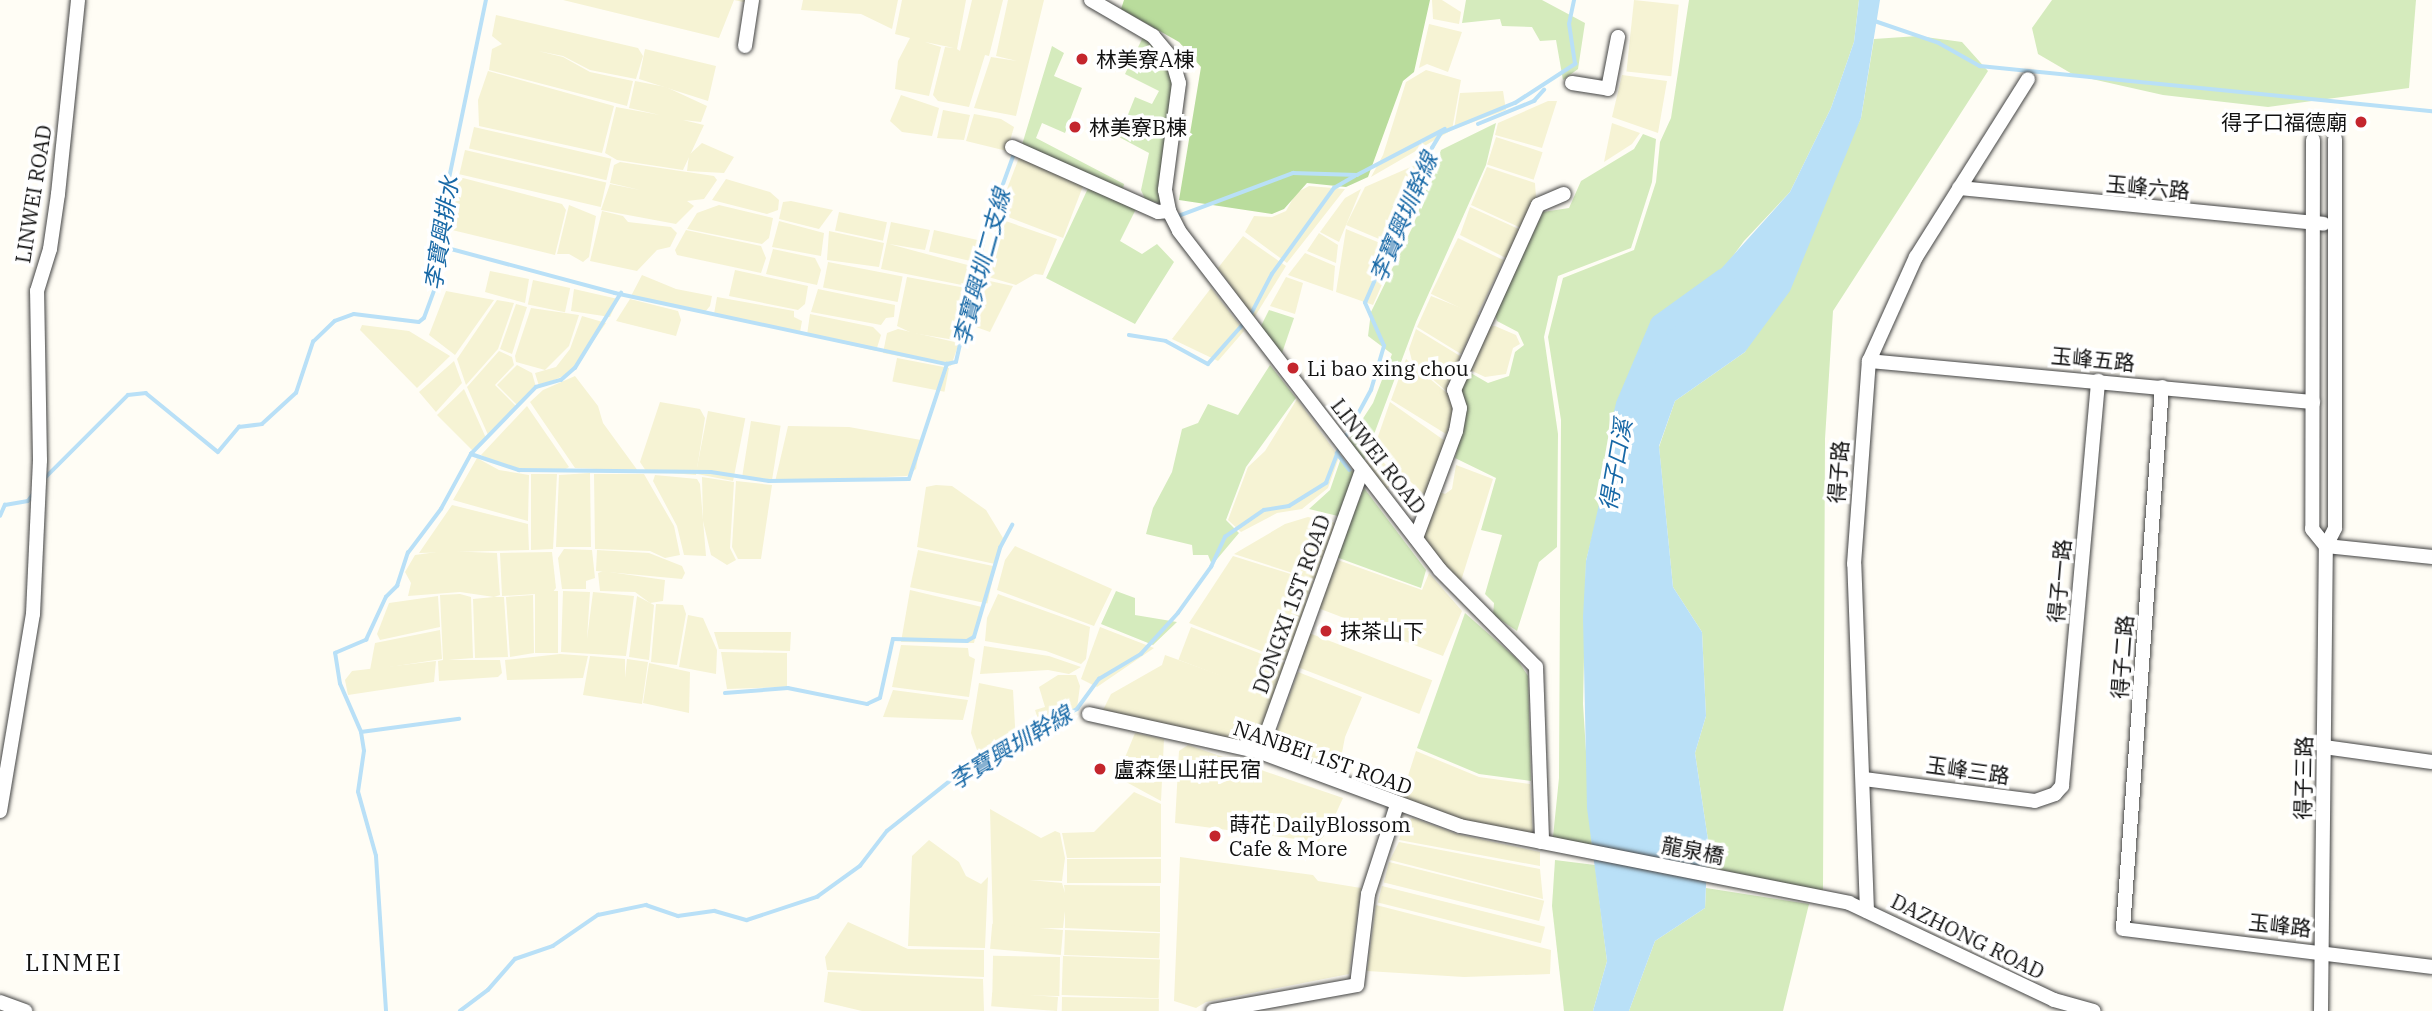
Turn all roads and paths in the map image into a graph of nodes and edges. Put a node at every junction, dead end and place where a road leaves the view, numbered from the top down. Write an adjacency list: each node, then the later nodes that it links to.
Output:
1 (78, 0): 31 (street, LINWEI ROAD)
2 (752, 0): 5 (street)
3 (1091, 0): 13 (street, LINWEI ROAD)
4 (1618, 37): 7 (street)
5 (745, 46)
6 (2028, 79): 11 (street, 得子路)
7 (1572, 83)
8 (2335, 139): 15 (street)
9 (2313, 140): 14 (street)
10 (1012, 147): 13 (street)
11 (1959, 188): 14 (street, 玉峰六路); 16 (street, 得子路)
12 (1564, 194): 21 (street)
13 (1169, 211): 20 (street, LINWEI ROAD)
14 (2314, 223): 15 (street, 玉峰六路); 19 (street)
15 (2334, 225): 22 (street)
16 (1869, 361): 17 (street, 玉峰五路); 28 (street, 得子路)
17 (2098, 380): 18 (street, 玉峰五路); 29 (street, 得子一路)
18 (2162, 387): 19 (street, 玉峰五路); 35 (street, 得子二路)
19 (2313, 402): 22 (street)
20 (1362, 470): 21 (street, LINWEI ROAD); 26 (street, DONGXI 1ST ROAD)
21 (1416, 538): 32 (street, LINWEI ROAD)
22 (2326, 546): 23 (street); 25 (street, 得子三路)
23 (2432, 557)
24 (1089, 714): 26 (street, NANBEI 1ST ROAD)
25 (2324, 747): 27 (street); 36 (street, 得子三路)
26 (1260, 752): 30 (street, NANBEI 1ST ROAD)
27 (2432, 762)
28 (1864, 779): 29 (street, 玉峰三路); 34 (street, 得子路)
29 (2062, 786)
30 (1397, 805): 32 (street, NANBEI 1ST ROAD); 40 (street)
31 (0, 811)
32 (1548, 844): 33 (street, 龍泉橋)
33 (1825, 896): 34 (street, DAZHONG ROAD)
34 (1867, 911): 41 (street, DAZHONG ROAD)
35 (2123, 929): 36 (street, 玉峰路)
36 (2322, 951): 37 (street, 玉峰路); 42 (street, 得子三路)
37 (2432, 967)
38 (0, 1002): 39 (street)
39 (25, 1011)
40 (1213, 1011)
41 (2094, 1011)
42 (2321, 1011)

